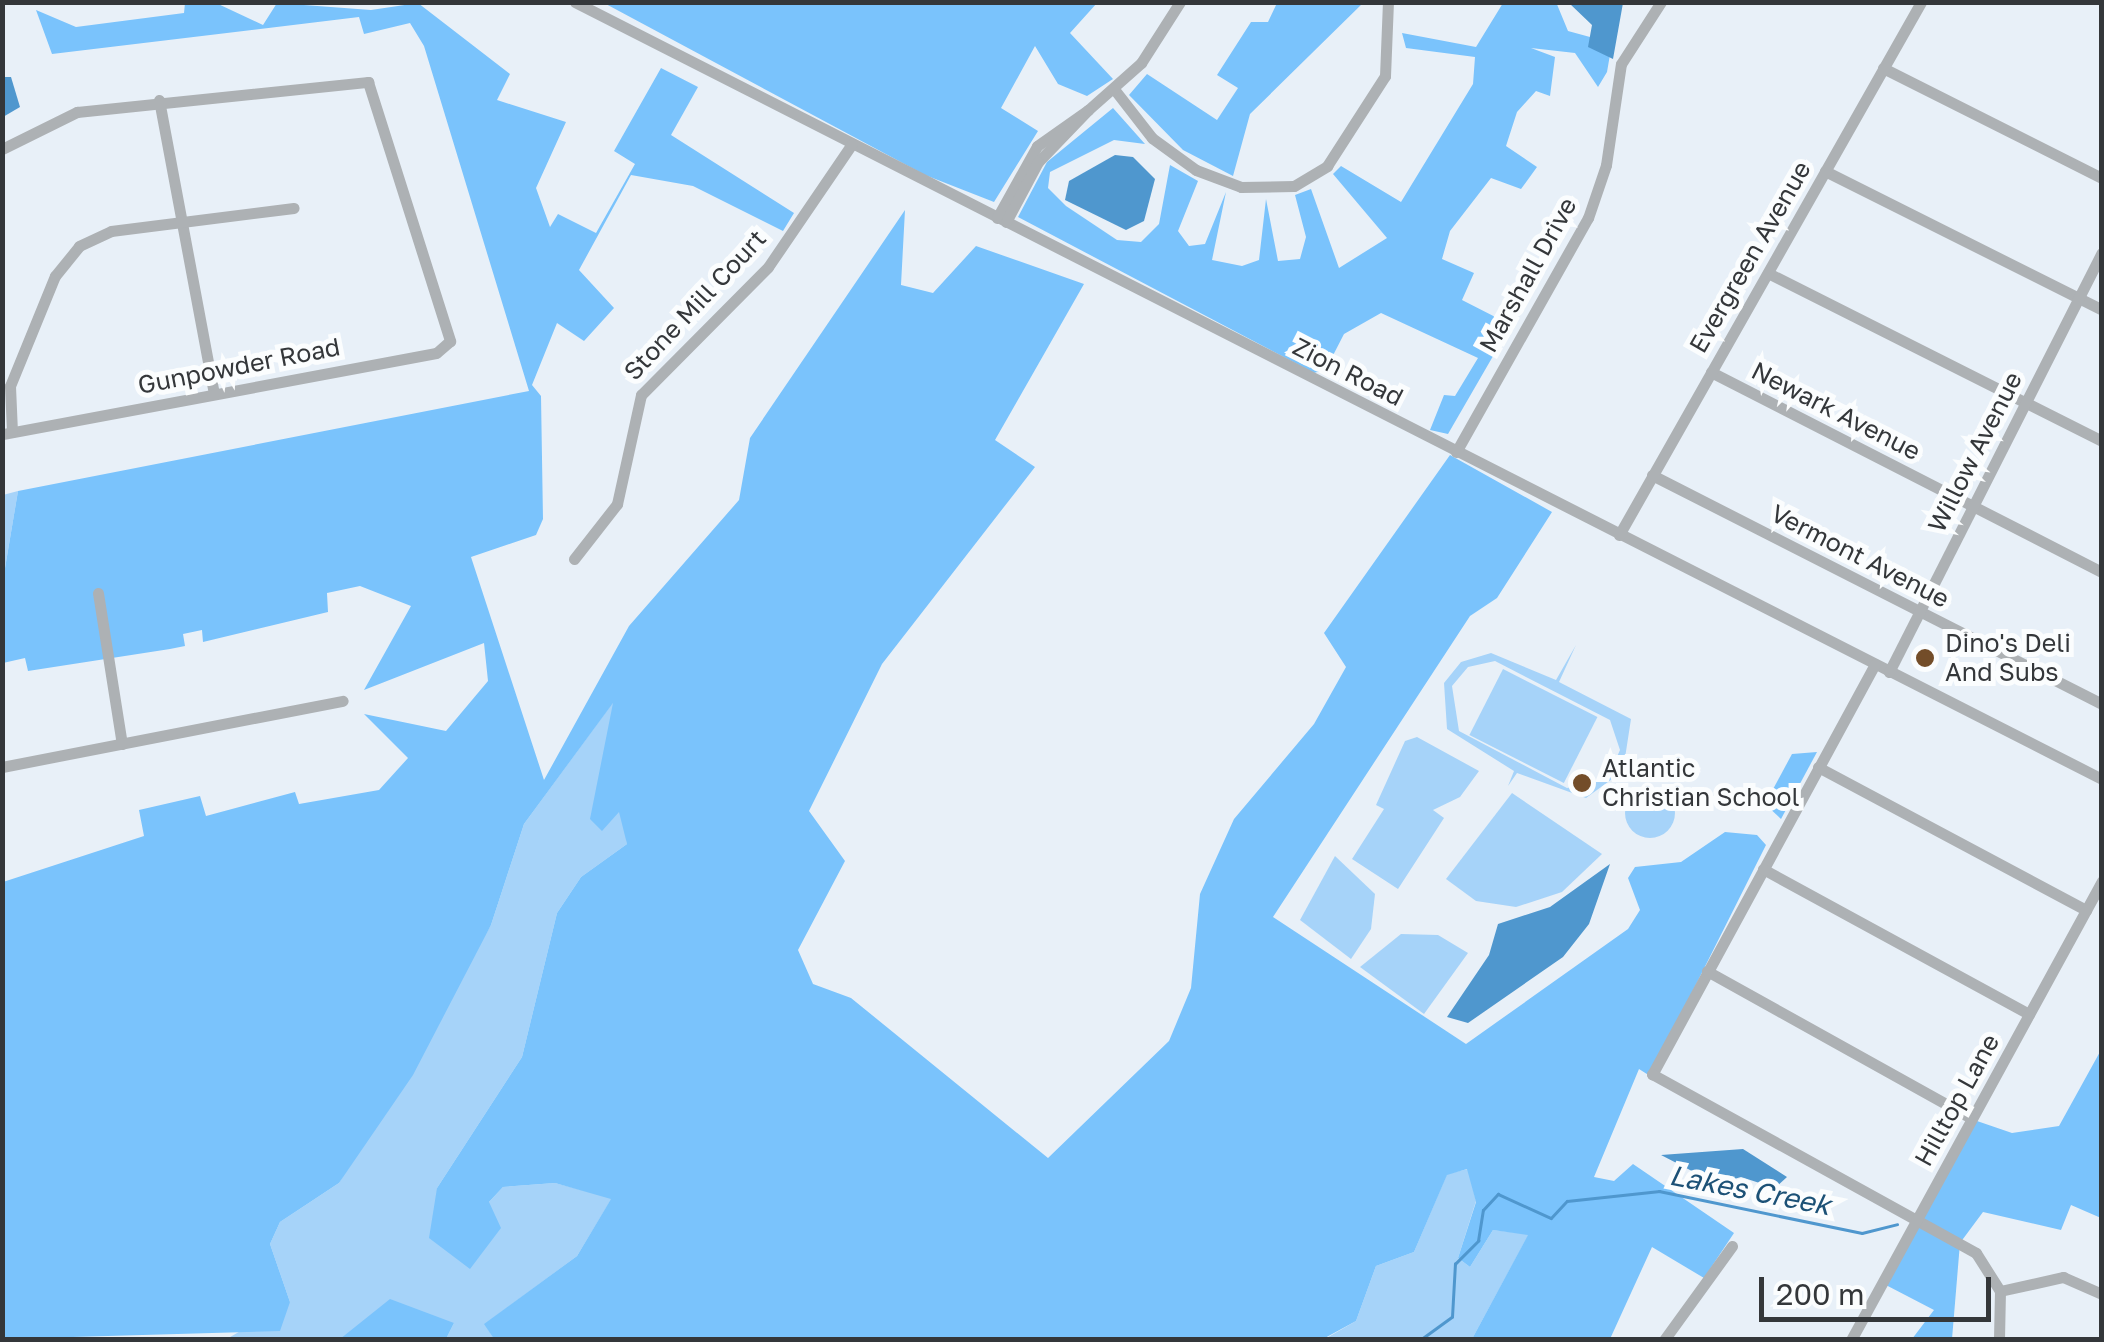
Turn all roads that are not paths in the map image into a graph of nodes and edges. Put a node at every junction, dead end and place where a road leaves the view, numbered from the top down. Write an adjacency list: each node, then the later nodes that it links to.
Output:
1 (575, 2): 9 (street, Zion Road)
2 (1180, 2): 7 (street)
3 (1388, 2): 7 (street)
4 (1660, 2): 25 (street, Marshall Drive)
5 (1921, 2): 6 (street, Evergreen Avenue)
6 (1884, 68): 11 (street, Evergreen Avenue); 12 (street)
7 (1114, 89): 14 (street)
8 (158, 100): 10 (street); 15 (street); 21 (street, Gunpowder Road)
9 (852, 144): 14 (street, Zion Road); 29 (street, Stone Mill Court)
10 (2, 149)
11 (1825, 171): 17 (street, Evergreen Avenue); 18 (street)
12 (2102, 178)
13 (294, 208): 15 (street)
14 (1001, 220): 25 (street, Zion Road)
15 (181, 222): 21 (street); 23 (street)
16 (2102, 253): 18 (street, Willow Avenue)
17 (1768, 273): 20 (street, Evergreen Avenue); 22 (street)
18 (2078, 298): 19 (street); 22 (street, Willow Avenue)
19 (2102, 310)
20 (1711, 372): 26 (street, Evergreen Avenue); 27 (street, Newark Avenue)
21 (214, 393): 23 (street, Gunpowder Road)
22 (2026, 402): 24 (street); 27 (street, Willow Avenue)
23 (7, 433)
24 (2102, 441)
25 (1456, 452): 28 (street, Zion Road)
26 (1652, 475): 28 (street, Evergreen Avenue); 32 (street, Vermont Avenue)
27 (1973, 507): 30 (street, Newark Avenue); 32 (street, Willow Avenue)
28 (1619, 535): 33 (street, Zion Road)
29 (574, 559)
30 (2102, 572)
31 (98, 594): 37 (street)
32 (1920, 611): 34 (street, Willow Avenue); 36 (street, Vermont Avenue)
33 (1875, 664): 34 (street, Zion Road); 38 (street)
34 (1890, 672): 40 (street, Zion Road)
35 (343, 701): 37 (street)
36 (2102, 704)
37 (122, 744): 39 (street)
38 (1818, 766): 41 (street); 43 (street)
39 (2, 767)
40 (2102, 779)
41 (1763, 868): 44 (street); 45 (street)
42 (2102, 881): 43 (street, Hilltop Lane)
43 (2086, 910): 45 (street, Hilltop Lane)
44 (1707, 970): 46 (street); 48 (street)
45 (2029, 1014): 48 (street, Hilltop Lane)
46 (1652, 1074): 47 (street); 49 (street)
47 (1644, 1086)
48 (1971, 1118): 49 (street, Hilltop Lane)
49 (1917, 1219): 51 (street); 54 (street, Hilltop Lane)
50 (1732, 1246): 53 (street)
51 (2000, 1291): 52 (street); 55 (street)
52 (2102, 1294)
53 (1664, 1340)
54 (1851, 1340)
55 (1998, 1340)

